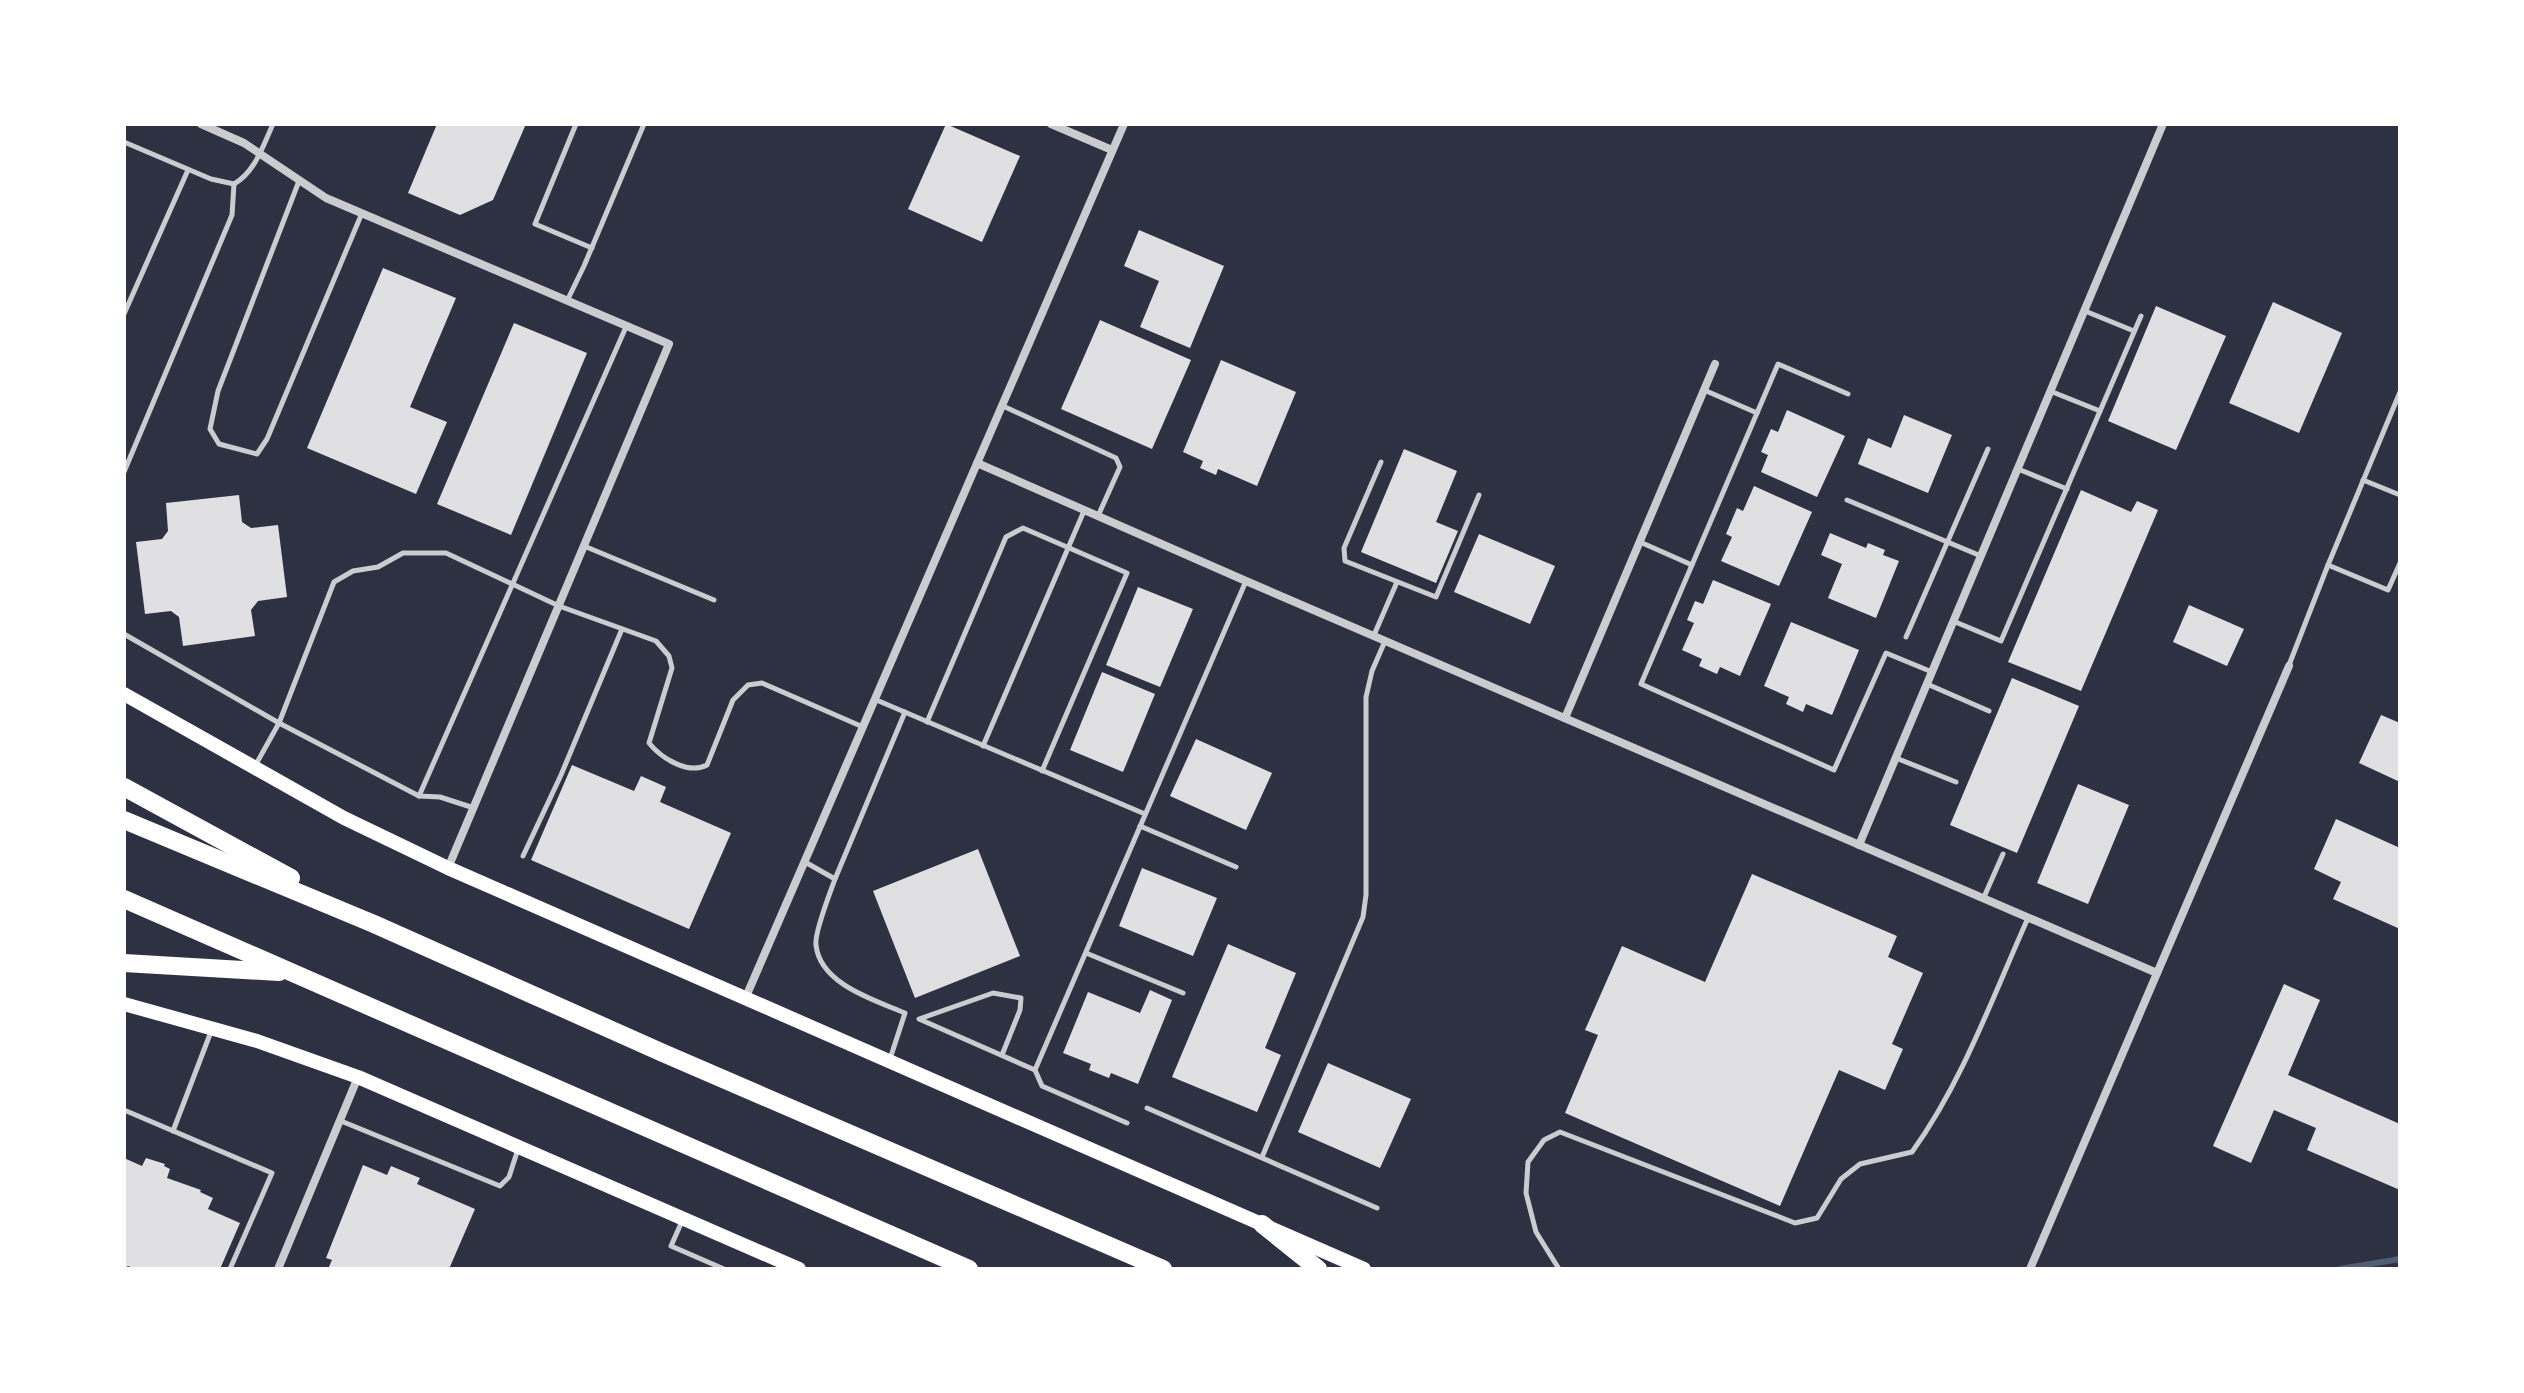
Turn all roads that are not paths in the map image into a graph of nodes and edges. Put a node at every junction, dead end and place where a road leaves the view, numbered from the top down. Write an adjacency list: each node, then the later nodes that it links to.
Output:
1 (201, 124): 10 (street)
2 (273, 124): 10 (lane)
3 (576, 124): 15 (lane)
4 (644, 124): 15 (lane)
5 (1051, 124): 9 (street)
6 (1124, 124): 9 (street)
7 (2163, 124): 17 (street)
8 (124, 142): 11 (lane)
9 (1112, 150): 27 (street)
10 (260, 154): 12 (street); 13 (lane)
11 (188, 170): 13 (lane); 18 (lane)
12 (300, 180): 14 (street); 14 (lane)
13 (234, 184): 34 (lane)
14 (362, 213): 16 (street)
15 (592, 248): 16 (lane)
16 (567, 301): 20 (street)
17 (2085, 311): 21 (lane); 24 (street)
18 (124, 314)
19 (2141, 316): 21 (lane)
20 (627, 326): 44 (street); 52 (lane)
21 (2134, 331): 28 (lane)
22 (1715, 364): 23 (street)
23 (1704, 390): 29 (lane); 42 (street)
24 (2050, 391): 28 (lane); 33 (street)
25 (2400, 392): 35 (lane)
26 (1848, 394): 29 (lane)
27 (1003, 406): 32 (street); 41 (lane)
28 (2100, 411): 36 (lane)
29 (1757, 413): 48 (lane)
30 (1988, 449): 43 (lane)
31 (1381, 462): 51 (lane)
32 (977, 463): 40 (street); 65 (street)
33 (2018, 469): 36 (lane); 46 (street)
34 (124, 472)
35 (2363, 480): 38 (lane); 49 (lane)
36 (2067, 489): 55 (lane)
37 (1479, 495): 51 (lane)
38 (2400, 495)
39 (1847, 500): 43 (lane)
40 (1085, 510): 41 (street); 45 (lane)
41 (1098, 516): 50 (street)
42 (1640, 542): 48 (lane); 68 (street)
43 (1947, 542): 46 (lane); 59 (lane)
44 (584, 546): 53 (lane); 54 (street)
45 (1069, 548): 69 (lane); 72 (lane); 75 (lane)
46 (1981, 556): 55 (street)
47 (2400, 563): 49 (lane)
48 (1692, 565): 62 (lane)
49 (2328, 565): 61 (lane)
50 (1246, 581): 58 (street); 80 (lane)
51 (1397, 582): 58 (lane)
52 (511, 584): 54 (lane); 70 (lane); 78 (lane)
53 (714, 600)
54 (559, 606): 56 (lane); 79 (street)
55 (1953, 621): 62 (street)
56 (622, 629): 71 (lane); 85 (lane)
57 (124, 634): 70 (lane)
58 (1374, 636): 60 (street)
59 (1906, 637)
60 (1385, 641): 68 (street); 114 (lane)
61 (2289, 666): 97 (street)
62 (1932, 672): 63 (street)
63 (1927, 684): 66 (lane); 73 (street)
64 (124, 694): 74 (main road)
65 (874, 699): 67 (lane); 71 (street)
66 (1989, 711)
67 (905, 712): 69 (lane); 89 (lane)
68 (1565, 718): 83 (street)
69 (927, 722): 72 (lane)
70 (279, 723): 74 (lane); 78 (lane)
71 (863, 727): 86 (street)
72 (983, 746): 75 (lane)
73 (1896, 758): 76 (lane); 83 (street)
74 (254, 767): 88 (main road)
75 (1042, 771): 80 (lane)
76 (1956, 782)
77 (124, 787): 93 (highway)
78 (419, 796): 79 (lane)
79 (474, 808): 88 (street)
80 (1145, 814): 82 (lane)
81 (124, 820): 93 (highway)
82 (1140, 826): 87 (lane); 94 (lane)
83 (1859, 845): 90 (street)
84 (2003, 854): 90 (lane)
85 (523, 856)
86 (804, 861): 89 (lane); 99 (street)
87 (1236, 867)
88 (448, 868): 99 (main road)
89 (835, 879): 101 (lane)
90 (1983, 898): 92 (street)
91 (124, 899): 96 (highway)
92 (2028, 918): 97 (street); 126 (lane)
93 (374, 924): 123 (highway)
94 (1086, 953): 98 (lane); 106 (lane)
95 (124, 963): 96 (highway)
96 (293, 972): 122 (highway)
97 (2157, 973): 127 (street)
98 (1183, 993)
99 (745, 999): 105 (main road)
100 (124, 1004): 103 (main road)
101 (905, 1013): 102 (lane); 105 (lane)
102 (919, 1019): 104 (lane); 104 (lane)
103 (213, 1028): 107 (main road); 112 (lane)
104 (1002, 1055): 106 (lane)
105 (889, 1062): 117 (main road)
106 (1035, 1070): 111 (lane)
107 (358, 1077): 110 (street); 113 (main road)
108 (1147, 1108): 114 (lane)
109 (124, 1110): 112 (lane)
110 (340, 1120): 113 (lane); 119 (street)
111 (1127, 1123)
112 (173, 1131): 118 (lane)
113 (519, 1147): 116 (main road)
114 (1262, 1157): 115 (lane)
115 (1377, 1208)
116 (683, 1219): 120 (lane); 121 (main road)
117 (1262, 1224): 124 (highway); 125 (main road)
118 (230, 1269)
119 (278, 1269)
120 (724, 1269)
121 (799, 1269)
122 (969, 1269)
123 (1163, 1269)
124 (1318, 1269)
125 (1364, 1269)
126 (1559, 1269)
127 (2030, 1269)

